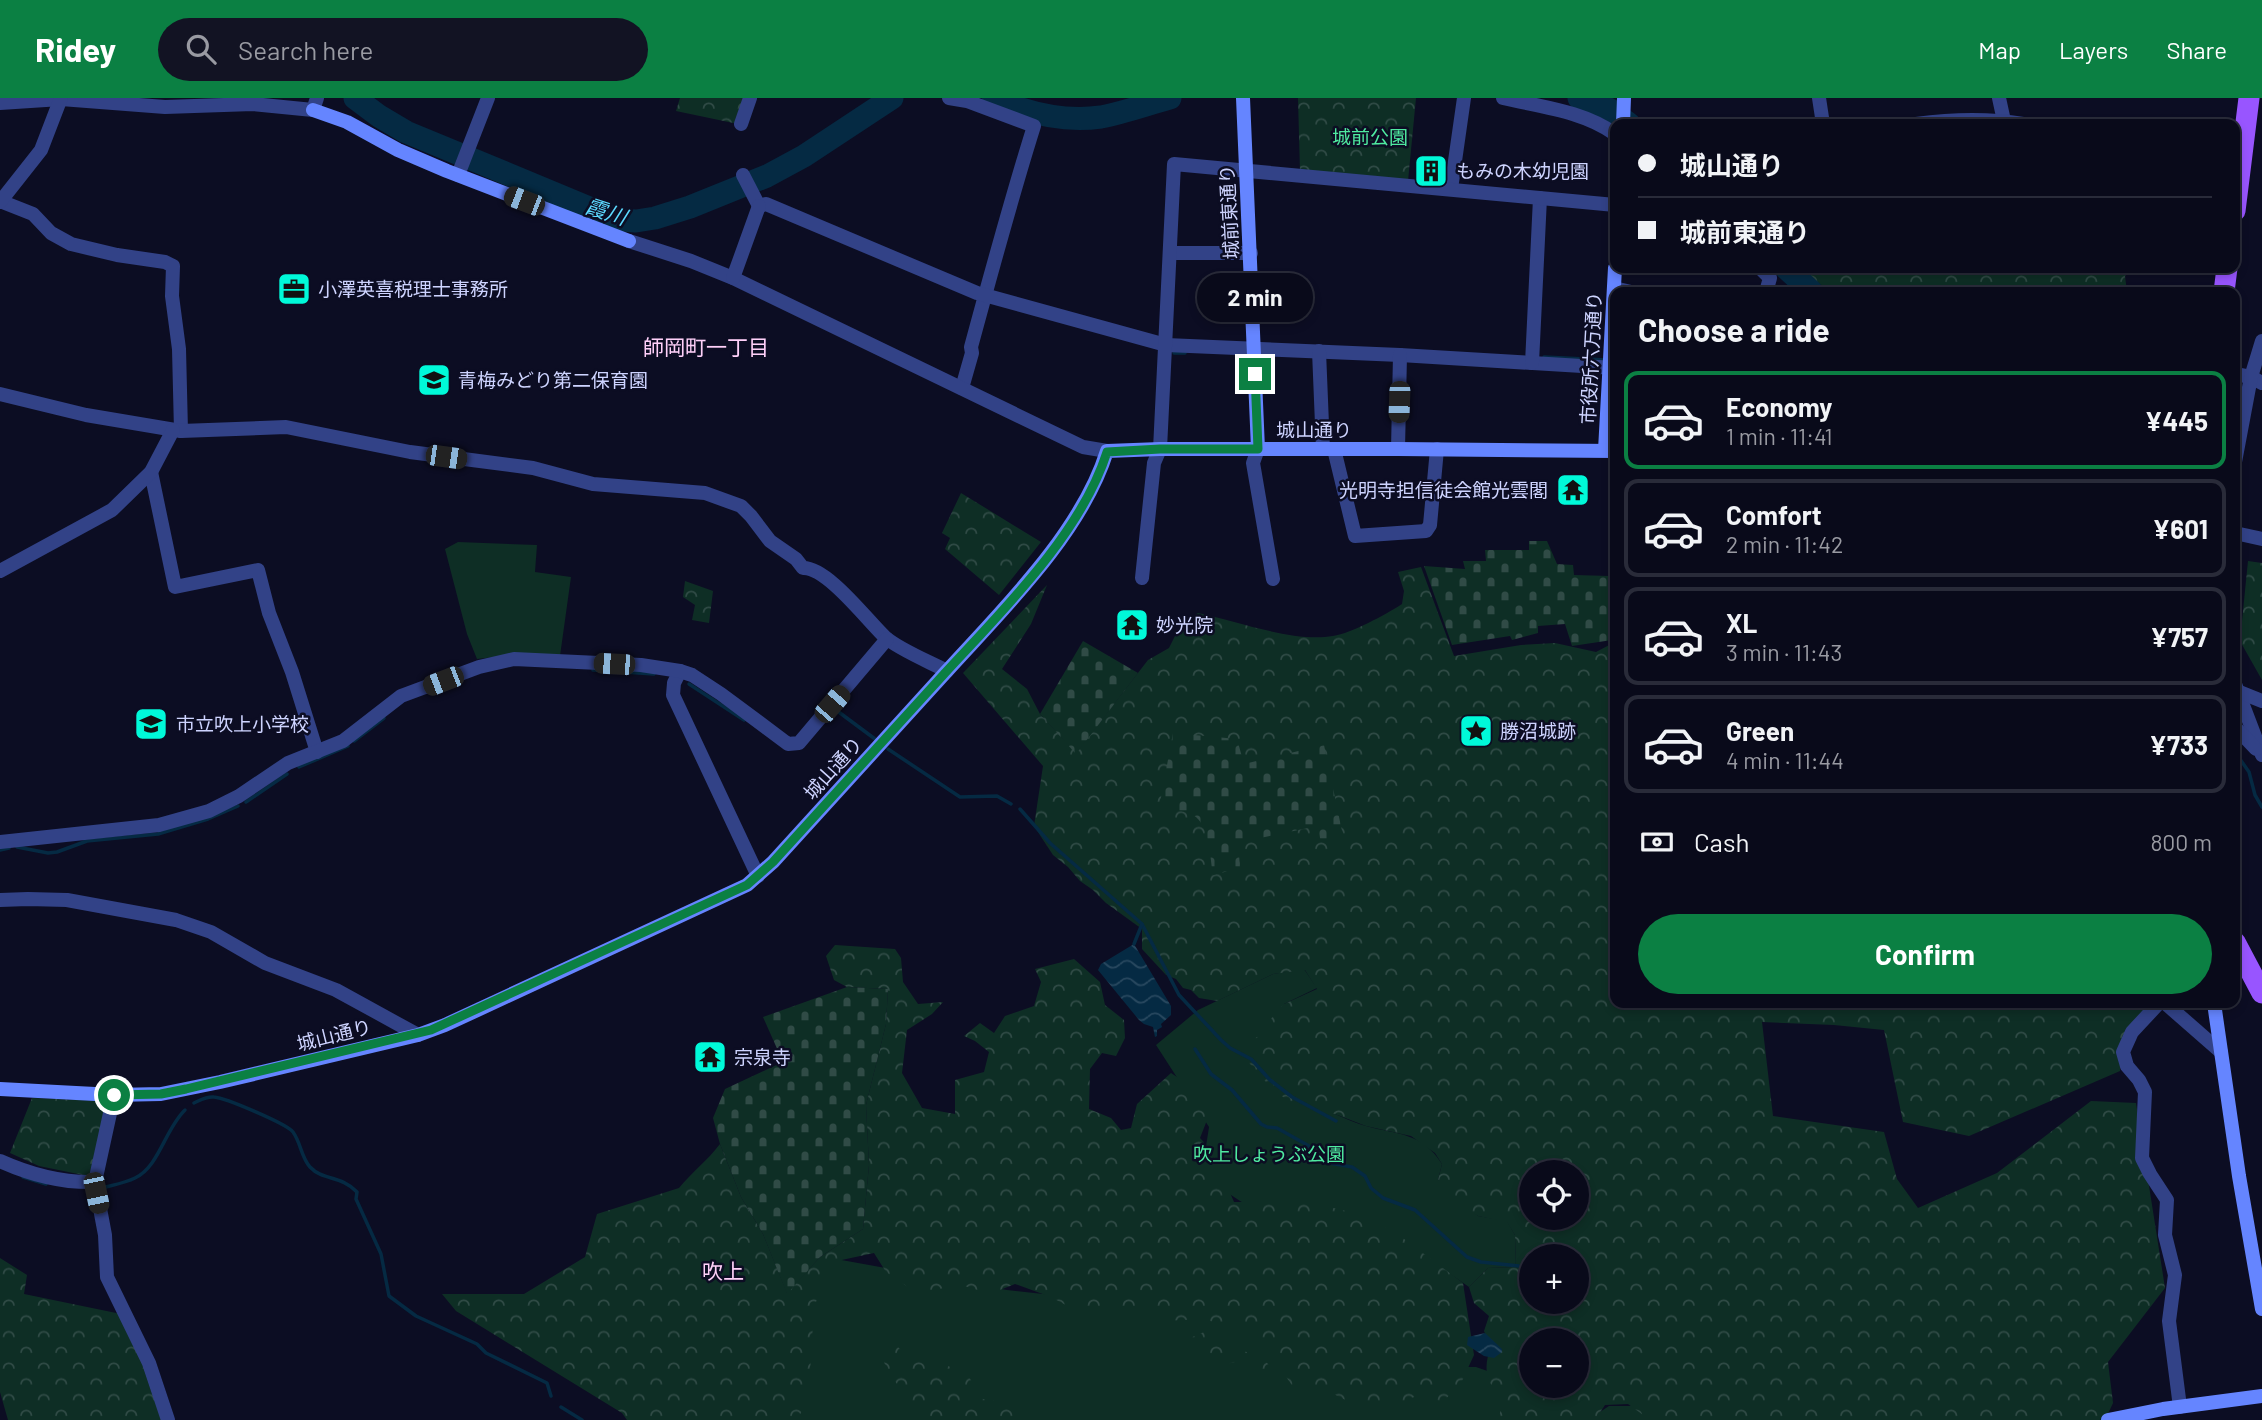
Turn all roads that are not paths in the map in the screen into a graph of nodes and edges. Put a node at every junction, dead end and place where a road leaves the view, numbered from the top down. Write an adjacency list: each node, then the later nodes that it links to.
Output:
1 (61, 98): 12 (street); 13 (street); 25 (street)
2 (488, 98): 21 (street)
3 (750, 98): 17 (street)
4 (949, 98): 31 (street)
5 (1244, 98): 20 (street, 城前東通り)
6 (1464, 98): 23 (street)
7 (1503, 98): 18 (street)
8 (1819, 98): 15 (street)
9 (1999, 98): 16 (street)
10 (2249, 98): 19 (main road)
11 (1624, 101): 14 (street)
12 (0, 103)
13 (315, 104): 21 (street)
14 (1623, 119)
15 (1822, 119)
16 (2004, 119)
17 (741, 124)
18 (1610, 131)
19 (2240, 154)
20 (1245, 169): 23 (street); 28 (street, 城前東通り); 29 (street)
21 (460, 170): 30 (street)
22 (743, 175): 27 (street)
23 (1451, 190): 24 (street)
24 (1541, 198): 26 (street); 37 (street)
25 (0, 202): 43 (street)
26 (1610, 205)
27 (759, 206): 30 (street); 31 (street)
28 (1251, 253): 29 (street); 34 (street, 城前東通り)
29 (1170, 254): 33 (street)
30 (733, 278): 41 (street)
31 (985, 296): 33 (street); 41 (street)
32 (2262, 341): 40 (street)
33 (1166, 345): 34 (street); 45 (street)
34 (1254, 349): 35 (street); 46 (street, 城前東通り)
35 (1319, 351): 36 (street); 47 (street)
36 (1400, 355): 37 (street); 48 (street)
37 (1532, 357): 38 (street)
38 (1610, 363)
39 (2240, 375): 40 (street)
40 (2257, 380): 44 (street)
41 (962, 388): 51 (street)
42 (0, 394): 43 (street)
43 (177, 430): 52 (street); 58 (street)
44 (2240, 443)
45 (1160, 449): 46 (street, 城山通り); 51 (street, 城山通り); 56 (street)
46 (1258, 449): 47 (street, 城山通り); 57 (street)
47 (1328, 449): 48 (street, 城山通り); 49 (street)
48 (1398, 449): 49 (street, 城山通り)
49 (1437, 449): 50 (street, 城山通り)
50 (1610, 451)
51 (1107, 452): 60 (street, 城山通り)
52 (151, 472): 55 (street); 65 (street)
53 (2240, 534): 54 (street)
54 (2262, 539)
55 (0, 571)
56 (1142, 578)
57 (1273, 579)
58 (887, 639): 59 (street); 60 (street)
59 (680, 671): 65 (street); 68 (street)
60 (947, 671): 68 (street, 城山通り)
61 (2240, 689): 63 (street)
62 (2240, 697): 66 (street)
63 (2262, 701)
64 (2240, 732): 66 (street)
65 (317, 752): 67 (street)
66 (2262, 755)
67 (0, 842)
68 (758, 876): 75 (street, 城山通り)
69 (0, 900): 75 (street)
70 (2240, 951): 71 (main road)
71 (2262, 993)
72 (2154, 1008): 83 (street)
73 (2171, 1008): 76 (street)
74 (2215, 1008): 76 (street)
75 (418, 1035): 78 (street, 城山通り)
76 (2221, 1052): 81 (street)
77 (0, 1089): 78 (street, 城山通り)
78 (114, 1095): 80 (street)
79 (0, 1161): 80 (street)
80 (95, 1182): 84 (street)
81 (2262, 1309)
82 (2262, 1396): 83 (street)
83 (2180, 1407): 85 (street)
84 (168, 1420)
85 (2108, 1420)

